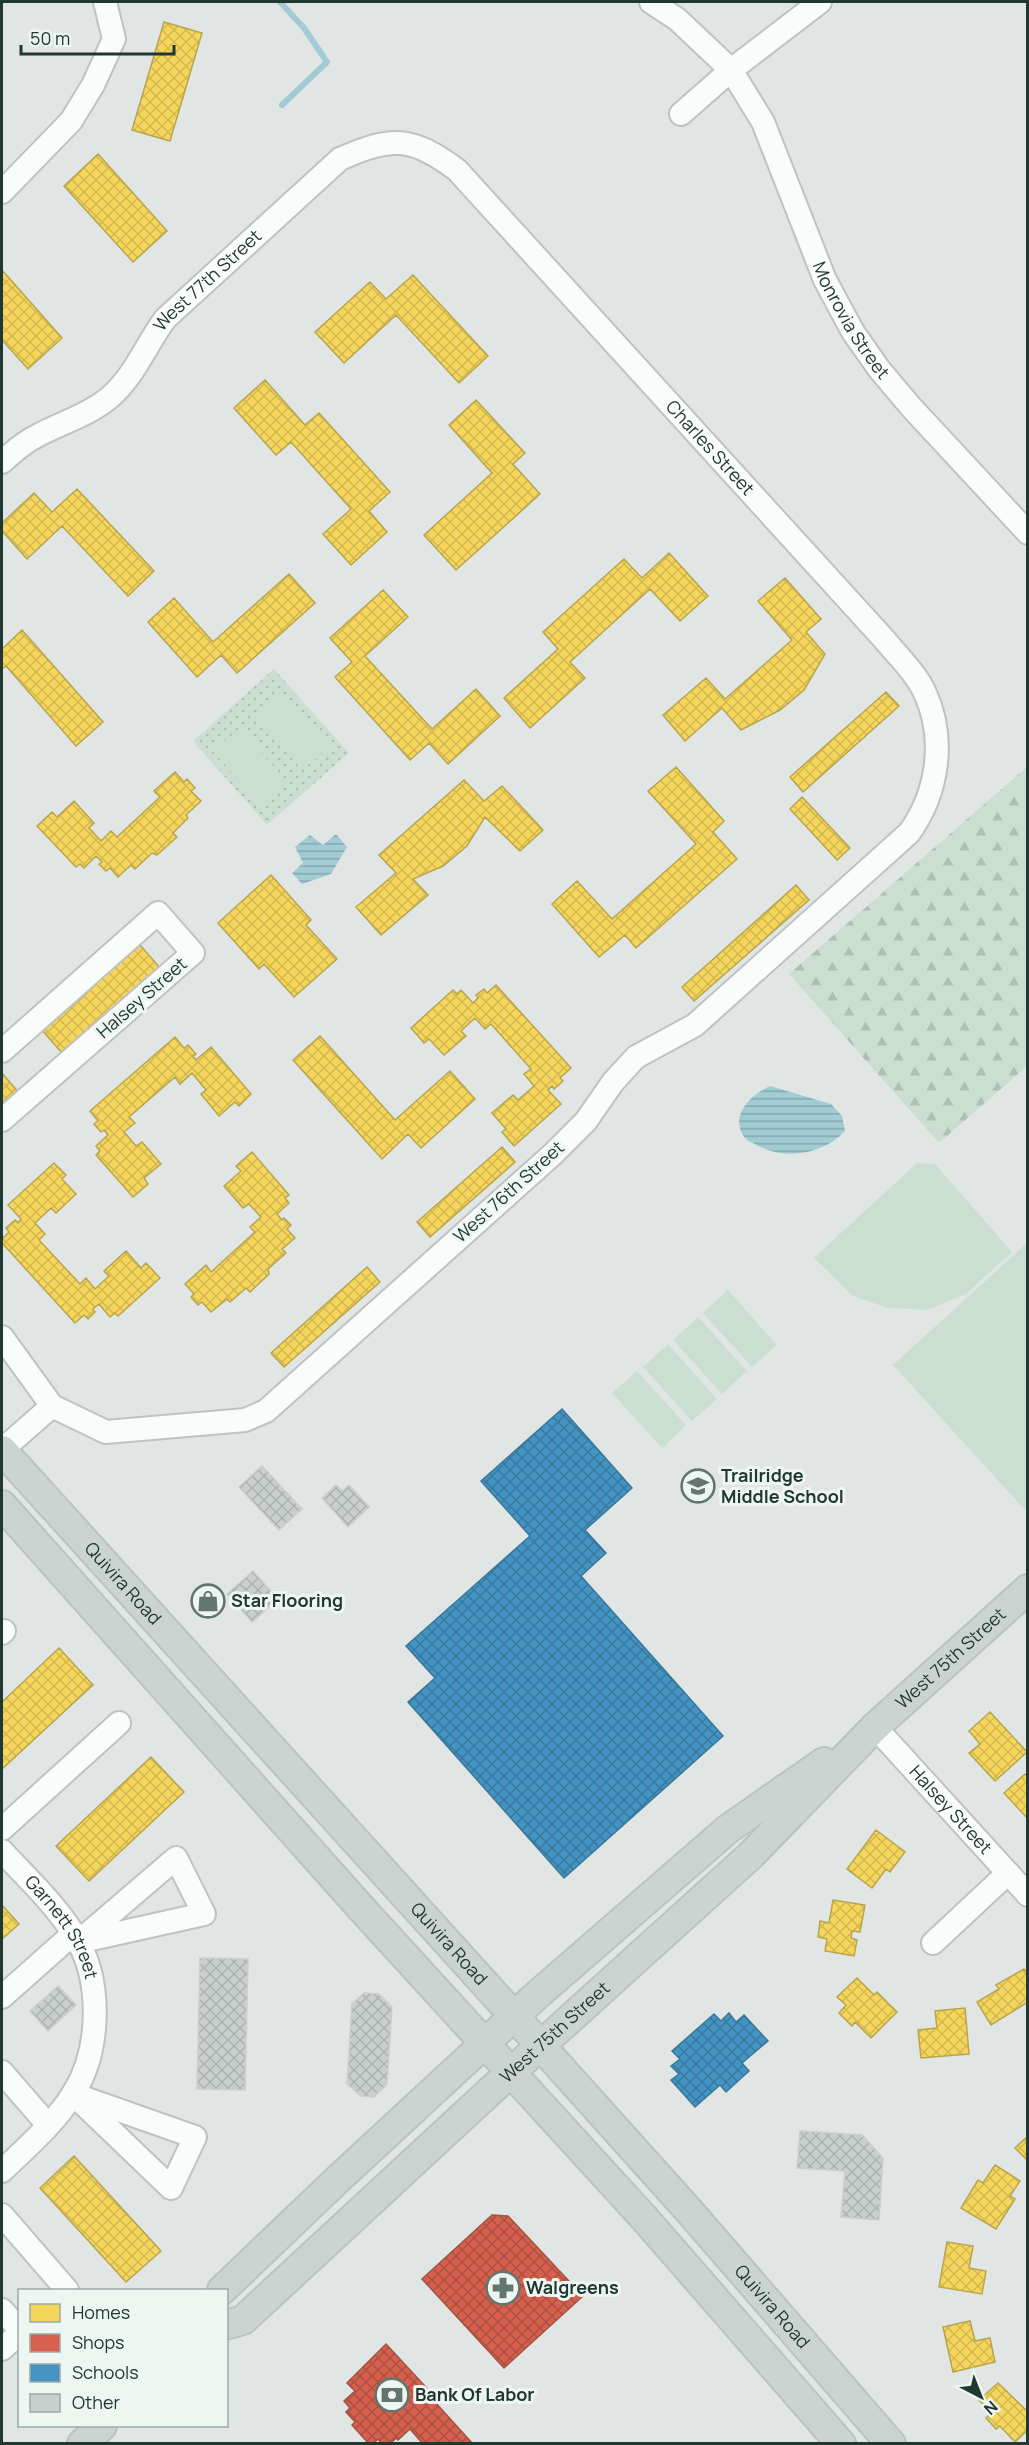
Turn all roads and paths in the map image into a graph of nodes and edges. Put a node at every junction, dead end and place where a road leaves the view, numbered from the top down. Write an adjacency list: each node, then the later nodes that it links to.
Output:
1 (105, 2): 7 (street)
2 (651, 2): 4 (street, Monrovia Street)
3 (820, 2): 4 (street)
4 (731, 70): 5 (street); 9 (street, Monrovia Street)
5 (681, 114)
6 (438, 156): 8 (street, West 77th Street); 10 (street, Charles Street)
7 (2, 192)
8 (2, 462)
9 (1025, 526)
10 (936, 764): 14 (street, West 76th Street)
11 (2, 1051): 12 (street, Halsey Street)
12 (2, 1120)
13 (2, 1337): 14 (street)
14 (52, 1406): 15 (street)
15 (2, 1450): 27 (main road, Quivira Road)
16 (2, 1504): 28 (main road, Quivira Road)
17 (1028, 1590): 19 (main road, West 75th Street)
18 (119, 1724): 20 (street)
19 (875, 1727): 22 (street, Halsey Street); 27 (main road, West 75th Street); 29 (main road, West 75th Street)
20 (2, 1829)
21 (2, 1851): 24 (street, Garnett Street)
22 (1008, 1873): 23 (street, Halsey Street); 25 (street)
23 (1028, 1895)
24 (76, 1938): 24 (street); 26 (street); 32 (street, Garnett Street)
25 (933, 1942)
26 (2, 1996)
27 (514, 2016): 28 (main road, West 75th Street); 29 (main road, Quivira Road)
28 (483, 2044): 31 (main road, Quivira Road); 37 (main road, West 75th Street)
29 (541, 2046): 31 (main road, West 75th Street); 38 (main road, Quivira Road)
30 (2, 2072): 33 (street)
31 (511, 2074): 40 (main road, West 75th Street); 41 (main road, Quivira Road)
32 (74, 2094): 32 (street); 33 (street, Garnett Street)
33 (48, 2125): 34 (street, Garnett Street)
34 (2, 2171)
35 (2, 2215): 36 (street)
36 (66, 2289)
37 (223, 2289)
38 (768, 2303): 41 (main road); 48 (main road, Quivira Road)
39 (2, 2310): 42 (street)
40 (228, 2324)
41 (739, 2327): 47 (main road, Quivira Road)
42 (18, 2330)
43 (18, 2334): 44 (street)
44 (2, 2349)
45 (101, 2427): 46 (main road)
46 (82, 2444)
47 (841, 2444)
48 (891, 2444)

